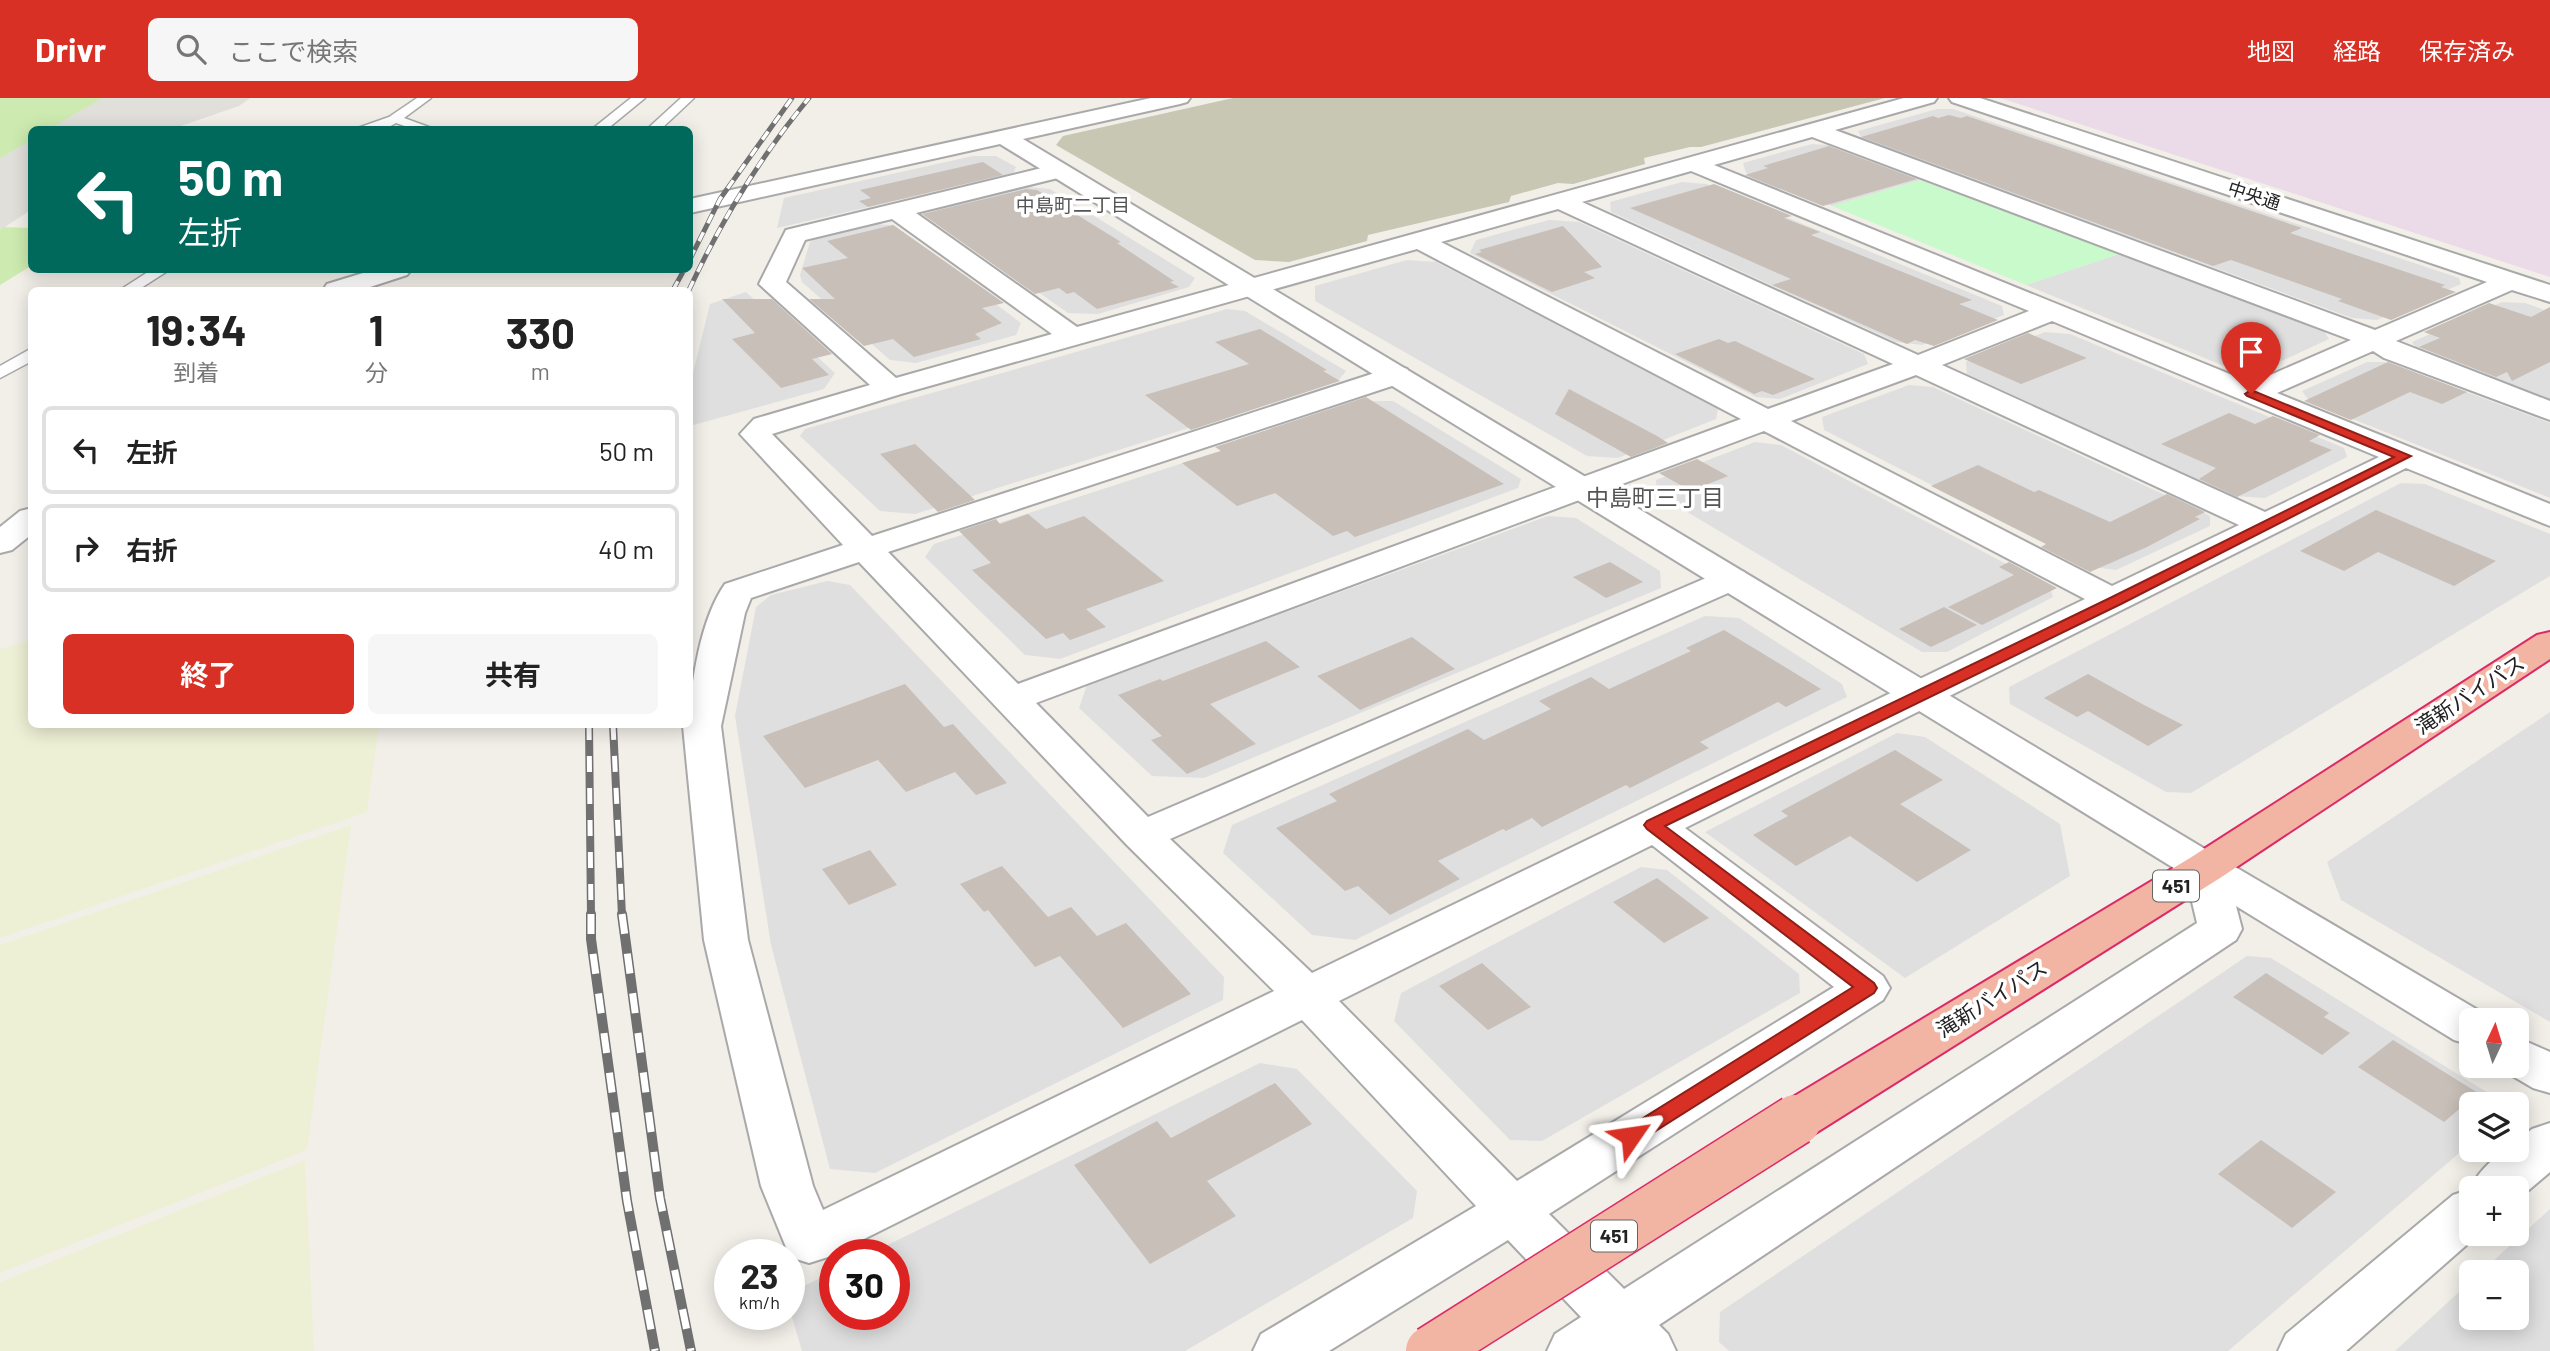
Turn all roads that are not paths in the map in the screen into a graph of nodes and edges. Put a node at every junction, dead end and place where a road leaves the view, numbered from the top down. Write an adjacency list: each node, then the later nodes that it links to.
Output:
1 (425, 98): 7 (lane)
2 (639, 98): 11 (lane)
3 (688, 98): 12 (lane)
4 (1180, 98): 14 (street)
5 (1927, 98): 13 (street)
6 (1959, 98): 23 (street, 中央通)
7 (395, 119): 8 (lane); 9 (lane); 10 (lane)
8 (371, 126)
9 (385, 126)
10 (417, 126)
11 (602, 126)
12 (656, 126)
13 (1814, 130): 15 (street); 30 (street)
14 (1002, 136): 16 (street); 18 (street)
15 (1693, 164): 17 (street); 28 (street)
16 (1058, 171): 19 (street); 26 (street)
17 (1560, 201): 20 (street); 32 (street)
18 (693, 205)
19 (896, 210): 29 (street); 35 (street)
20 (1421, 241): 26 (street); 38 (street)
21 (156, 273): 24 (lane)
22 (389, 273): 25 (street)
23 (2510, 281): 27 (street, 中央通); 30 (street)
24 (133, 287)
25 (345, 287)
26 (1251, 287): 29 (street); 34 (street)
27 (2550, 295)
28 (2051, 313): 32 (street); 36 (street)
29 (1073, 337): 35 (street)
30 (2376, 340): 36 (street); 37 (street)
31 (28, 356): 33 (lane)
32 (1915, 366): 38 (street); 43 (street)
33 (0, 373)
34 (1396, 375): 40 (street); 45 (street)
35 (891, 388): 45 (street)
36 (2251, 394): 39 (street)
37 (2550, 411)
38 (1766, 420): 40 (street); 47 (street)
39 (2405, 456): 41 (street); 43 (street)
40 (1581, 487): 46 (street); 50 (street)
41 (2550, 516)
42 (28, 521): 44 (street)
43 (2264, 524): 47 (street)
44 (0, 543)
45 (867, 549): 50 (street); 54 (street)
46 (1732, 579): 49 (street); 52 (street)
47 (2115, 601): 49 (street)
48 (2550, 643): 53 (highway, 滝新バイパス / 451)
49 (1920, 694): 51 (street); 53 (street)
50 (1012, 699): 52 (street)
51 (1653, 825): 54 (street); 60 (street)
52 (1142, 835): 54 (street)
53 (2205, 868): 55 (street); 62 (street); 64 (highway, 滝新バイパス / 451, bridge)
54 (1307, 996): 60 (street)
55 (2459, 1021)
56 (2529, 1063): 57 (street)
57 (2550, 1075)
58 (2550, 1143): 59 (street)
59 (2511, 1176)
60 (1513, 1210): 62 (street); 63 (street)
61 (2459, 1220): 66 (street)
62 (1634, 1336): 65 (street)
63 (1281, 1351)
64 (1431, 1351)
65 (1575, 1351)
66 (2306, 1351)

